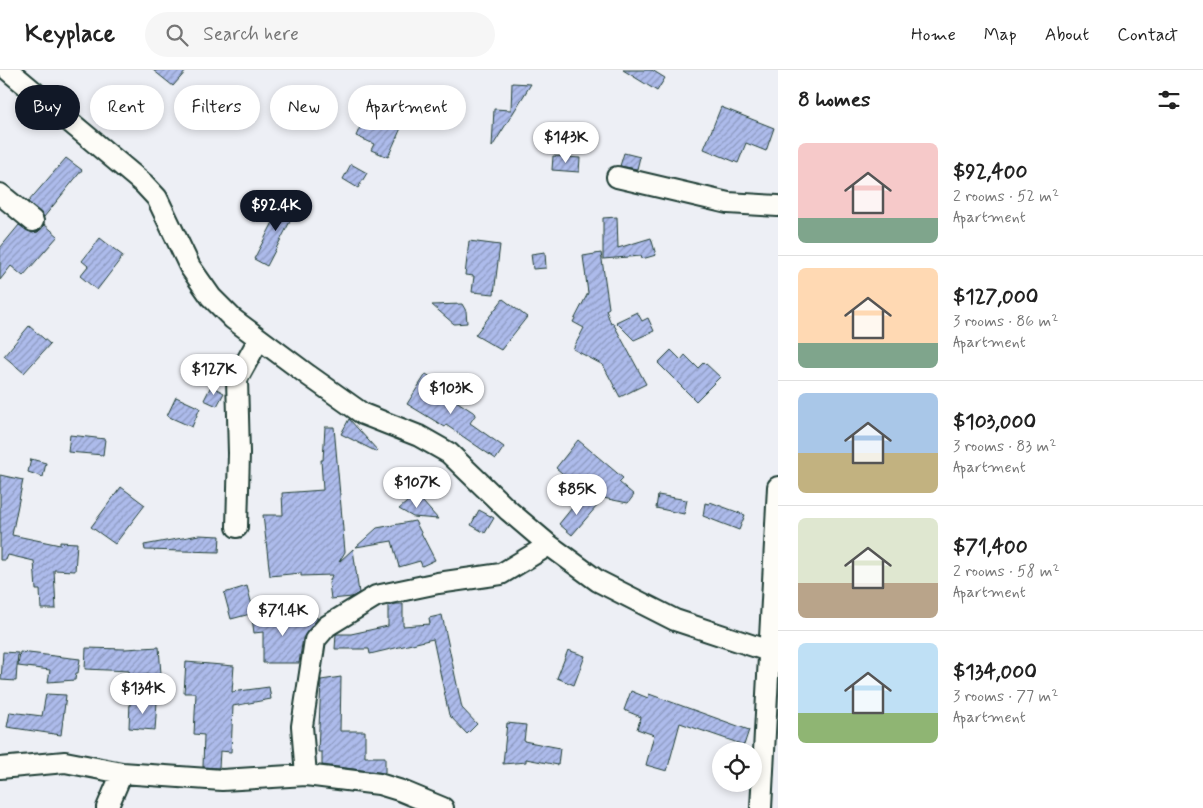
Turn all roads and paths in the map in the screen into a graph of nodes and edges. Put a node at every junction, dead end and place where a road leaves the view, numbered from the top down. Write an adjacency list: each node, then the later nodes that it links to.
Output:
1 (8, 70): 6 (street)
2 (617, 177): 4 (street)
3 (0, 194): 5 (street)
4 (778, 206)
5 (33, 221)
6 (259, 339): 8 (street); 9 (street)
7 (778, 487): 10 (street)
8 (237, 527)
9 (549, 544): 10 (street); 13 (street)
10 (773, 653): 16 (street)
11 (0, 768): 12 (street)
12 (122, 773): 13 (street); 14 (street)
13 (306, 775): 15 (street)
14 (107, 808)
15 (443, 808)
16 (761, 808)

